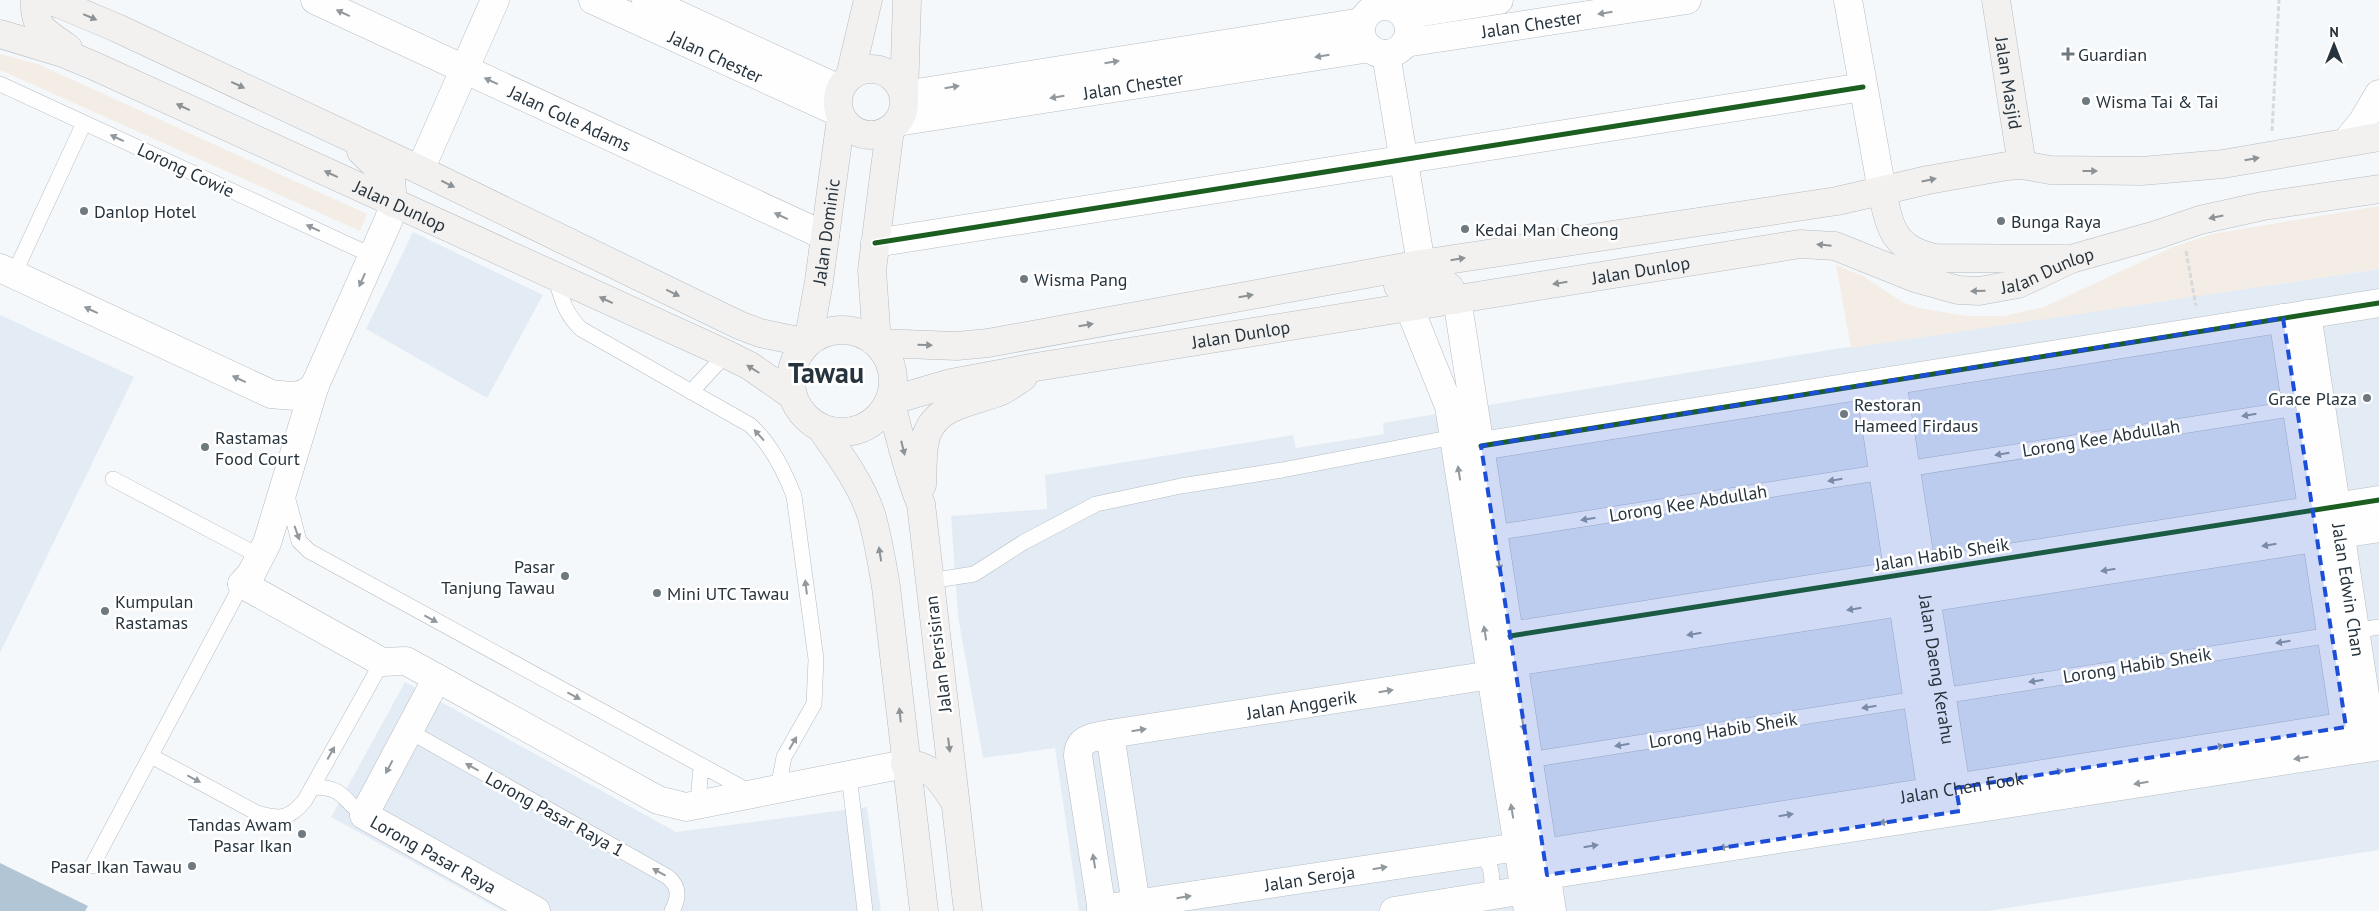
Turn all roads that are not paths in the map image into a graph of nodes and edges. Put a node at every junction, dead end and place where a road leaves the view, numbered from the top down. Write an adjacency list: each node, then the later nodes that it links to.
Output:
1 (316, 0): 17 (street, Jalan Cole Adams, one-way to 1)
2 (495, 0): 17 (street)
3 (593, 0): 22 (street, Jalan Chester)
4 (646, 0): 22 (street, Jalan Chester)
5 (868, 0): 22 (main road, Jalan Dominic)
6 (1499, 0): 13 (street, Jalan Chester)
7 (1687, 0): 15 (street, Jalan Chester, one-way to 15)
8 (1848, 0): 19 (street)
9 (1996, 0): 29 (main road, Jalan Masjid)
10 (51, 1): 16 (main road); 25 (main road, one-way to 25)
11 (902, 4): 21 (main road)
12 (1372, 10): 13 (street); 15 (street); 21 (street, Jalan Chester, one-way to 12)
13 (1404, 14): 15 (street)
14 (0, 34): 16 (main road, Jalan Dunlop)
15 (1387, 48): 24 (street, Jalan Chester, one-way to 24); 28 (street)
16 (92, 65): 33 (main road, Jalan Dunlop, one-way to 16)
17 (465, 69): 30 (street); 34 (street, Jalan Cole Adams, one-way to 17)
18 (0, 84): 23 (lane, Lorong Cowie)
19 (1863, 87): 28 (street); 32 (street)
20 (2379, 94): 27 (street)
21 (904, 95): 22 (main road); 24 (main road)
22 (842, 99): 24 (main road); 34 (main road, Jalan Dominic)
23 (84, 123): 36 (lane, Lorong Cowie, one-way to 23); 39 (lane)
24 (893, 126): 35 (main road)
25 (341, 133): 30 (main road); 33 (main road)
26 (2379, 137): 27 (main road, Jalan Dunlop)
27 (2346, 142): 29 (main road, Jalan Dunlop, one-way to 27)
28 (1404, 160): 35 (street); 38 (street)
29 (2022, 165): 32 (main road, Jalan Dunlop, one-way to 29)
30 (420, 170): 46 (main road, one-way to 46)
31 (2379, 188): 37 (main road, Jalan Dunlop, one-way to 37)
32 (1882, 191): 37 (main road); 38 (main road, Jalan Dunlop, one-way to 32)
33 (394, 203): 36 (street); 40 (main road, Jalan Dunlop)
34 (826, 236): 46 (main road, Jalan Dominic)
35 (875, 243): 47 (main road)
36 (373, 256): 51 (street, one-way to 51)
37 (2071, 259): 42 (main road, Jalan Dunlop, one-way to 42)
38 (1421, 264): 41 (main road, Jalan Dunlop)
39 (7, 271): 53 (street, one-way to 39)
40 (555, 276): 48 (main road, Jalan Dunlop, one-way to 40); 52 (lane)
41 (1353, 277): 42 (main road); 47 (main road, Jalan Dunlop, one-way to 41)
42 (1455, 300): 44 (main road, Jalan Dunlop); 57 (street)
43 (2379, 303): 45 (street)
44 (1409, 307): 49 (main road, Jalan Dunlop); 57 (street)
45 (2295, 316): 50 (street); 56 (street, Jalan Edwin Chan); 65 (street, Jalan Edwin Chan)
46 (808, 343): 47 (main road); 54 (main road)
47 (877, 343): 55 (main road)
48 (726, 354): 52 (lane); 54 (main road, Jalan Dunlop, one-way to 48)
49 (1036, 367): 55 (main road, Jalan Dunlop); 64 (main road)
50 (1881, 383): 59 (street); 60 (street, Jalan Daeng Kerahu)
51 (315, 385): 53 (street); 62 (street)
52 (691, 392): 88 (lane, one-way to 52)
53 (271, 394): 69 (street)
54 (793, 396): 58 (main road)
55 (890, 401): 58 (main road); 64 (main road, Jalan Persisiran, one-way to 64)
56 (2297, 408): 60 (lane, Lorong Kee Abdullah, one-way to 60); 65 (street, Jalan Edwin Chan)
57 (1460, 422): 59 (street); 71 (lane); 75 (street, one-way to 57)
58 (820, 427): 84 (main road, one-way to 58)
59 (1481, 446): 67 (street)
60 (1894, 471): 67 (lane, Lorong Kee Abdullah, one-way to 67); 70 (street, Jalan Daeng Kerahu)
61 (113, 479): 69 (lane)
62 (285, 485): 72 (street); 85 (lane, one-way to 85)
63 (2379, 500): 65 (street, Jalan Habib Sheik)
64 (921, 504): 71 (main road, Jalan Persisiran)
65 (2325, 509): 68 (street, Jalan Edwin Chan); 70 (street, Jalan Habib Sheik)
66 (2379, 528): 68 (street)
67 (1494, 533): 75 (street, one-way to 75)
68 (2329, 536): 73 (street, one-way to 73); 74 (street, Jalan Edwin Chan)
69 (248, 550): 72 (street)
70 (1910, 573): 73 (street, Jalan Daeng Kerahu); 75 (street, Jalan Habib Sheik)
71 (930, 581): 90 (main road, Jalan Persisiran, one-way to 90)
72 (242, 584): 76 (street); 82 (lane)
73 (1914, 600): 75 (street, one-way to 75); 78 (street, Jalan Daeng Kerahu)
74 (2355, 631): 78 (lane, Lorong Habib Sheik, one-way to 78); 81 (street, Jalan Edwin Chan)
75 (1505, 658): 80 (street, Jalan Anggerik, one-way to 75); 83 (street, one-way to 83); 94 (street, one-way to 75)
76 (382, 662): 77 (street); 87 (lane, one-way to 76)
77 (437, 678): 79 (street, Lorong Pasar Raya); 91 (street)
78 (1929, 698): 83 (lane, Lorong Habib Sheik, one-way to 83); 89 (street, Jalan Daeng Kerahu)
79 (409, 731): 92 (street, Lorong Pasar Raya, one-way to 92); 101 (lane, Lorong Pasar Raya 1, one-way to 79)
80 (1110, 734): 98 (street); 99 (street, Jalan Anggerik, one-way to 80)
81 (2366, 736): 89 (street, Jalan Chen Fook)
82 (151, 756): 87 (lane, one-way to 87); 95 (lane)
83 (1529, 760): 94 (street)
84 (905, 764): 86 (street); 90 (main road); 103 (main road)
85 (701, 765): 88 (lane); 91 (lane)
86 (849, 775): 88 (street); 102 (lane)
87 (312, 787): 92 (lane)
88 (766, 791): 91 (street)
89 (1945, 801): 94 (street, Jalan Chen Fook)
90 (956, 803): 104 (main road, Jalan Persisiran)
91 (698, 804)
92 (364, 815): 100 (street, Lorong Pasar Raya)
93 (1474, 854): 94 (street, Jalan Seroja); 96 (lane); 98 (street, Jalan Seroja, one-way to 93)
94 (1536, 859): 97 (street); 106 (street)
95 (92, 866)
96 (1485, 897): 97 (street); 105 (street)
97 (1526, 901)
98 (1137, 908): 99 (street, Jalan Seroja)
99 (1101, 910)
100 (536, 911)
101 (672, 911)
102 (865, 911)
103 (924, 911)
104 (968, 911)
105 (1394, 911)
106 (1552, 911)

